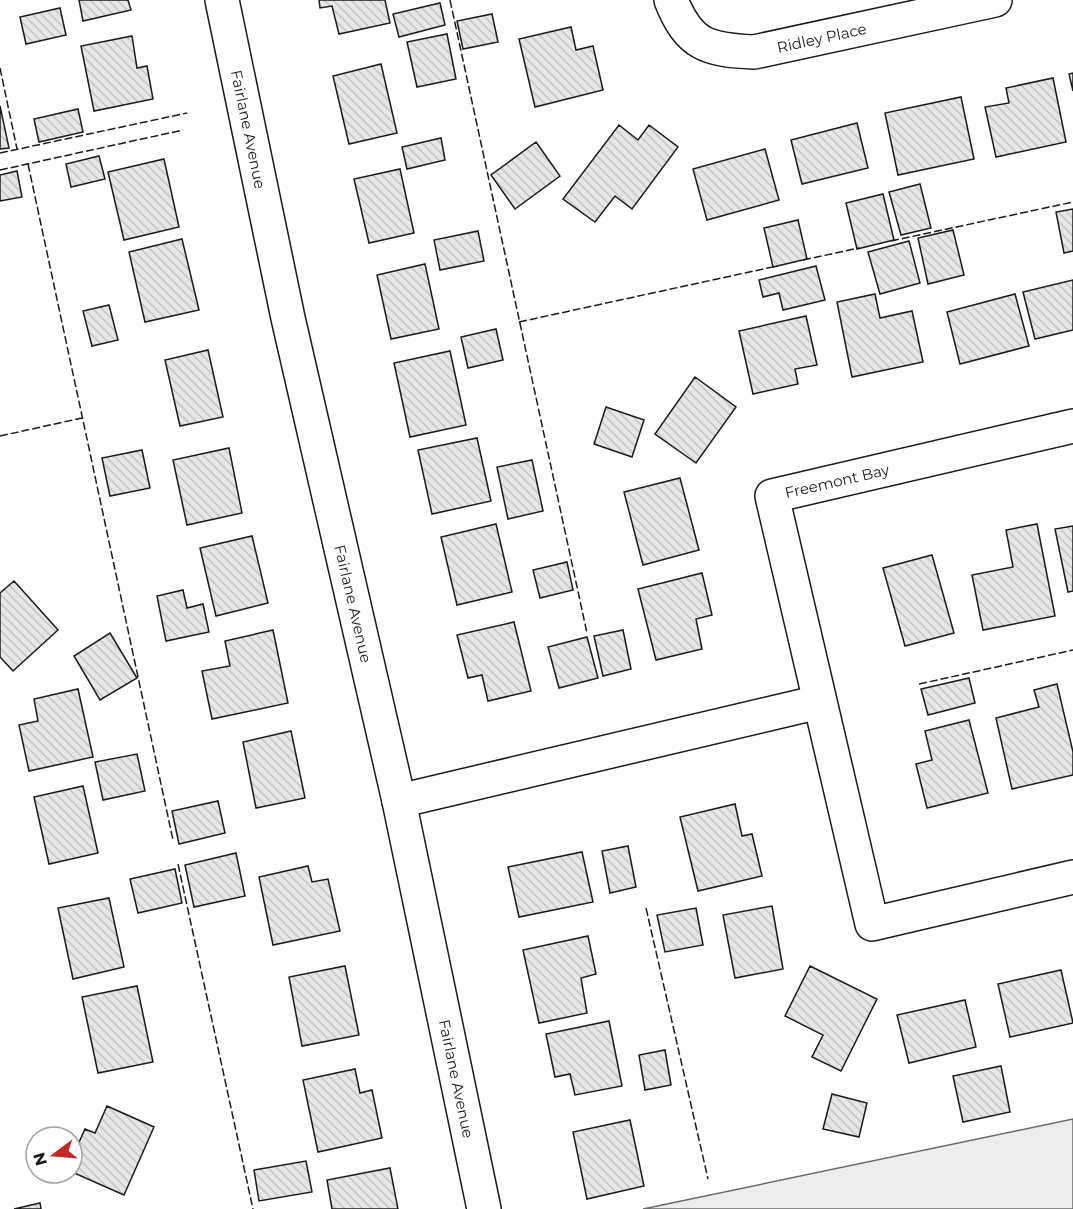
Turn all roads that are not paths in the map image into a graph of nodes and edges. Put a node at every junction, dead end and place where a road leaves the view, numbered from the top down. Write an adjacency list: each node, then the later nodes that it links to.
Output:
1 (222, 0): 6 (street, Fairlane Avenue)
2 (671, 0): 3 (street, Ridley Place)
3 (995, 0)
4 (1073, 426): 5 (street, Freemont Bay)
5 (819, 702): 6 (street); 7 (street, Freemont Bay)
6 (399, 801): 8 (street, Fairlane Avenue)
7 (1073, 877)
8 (484, 1209)

